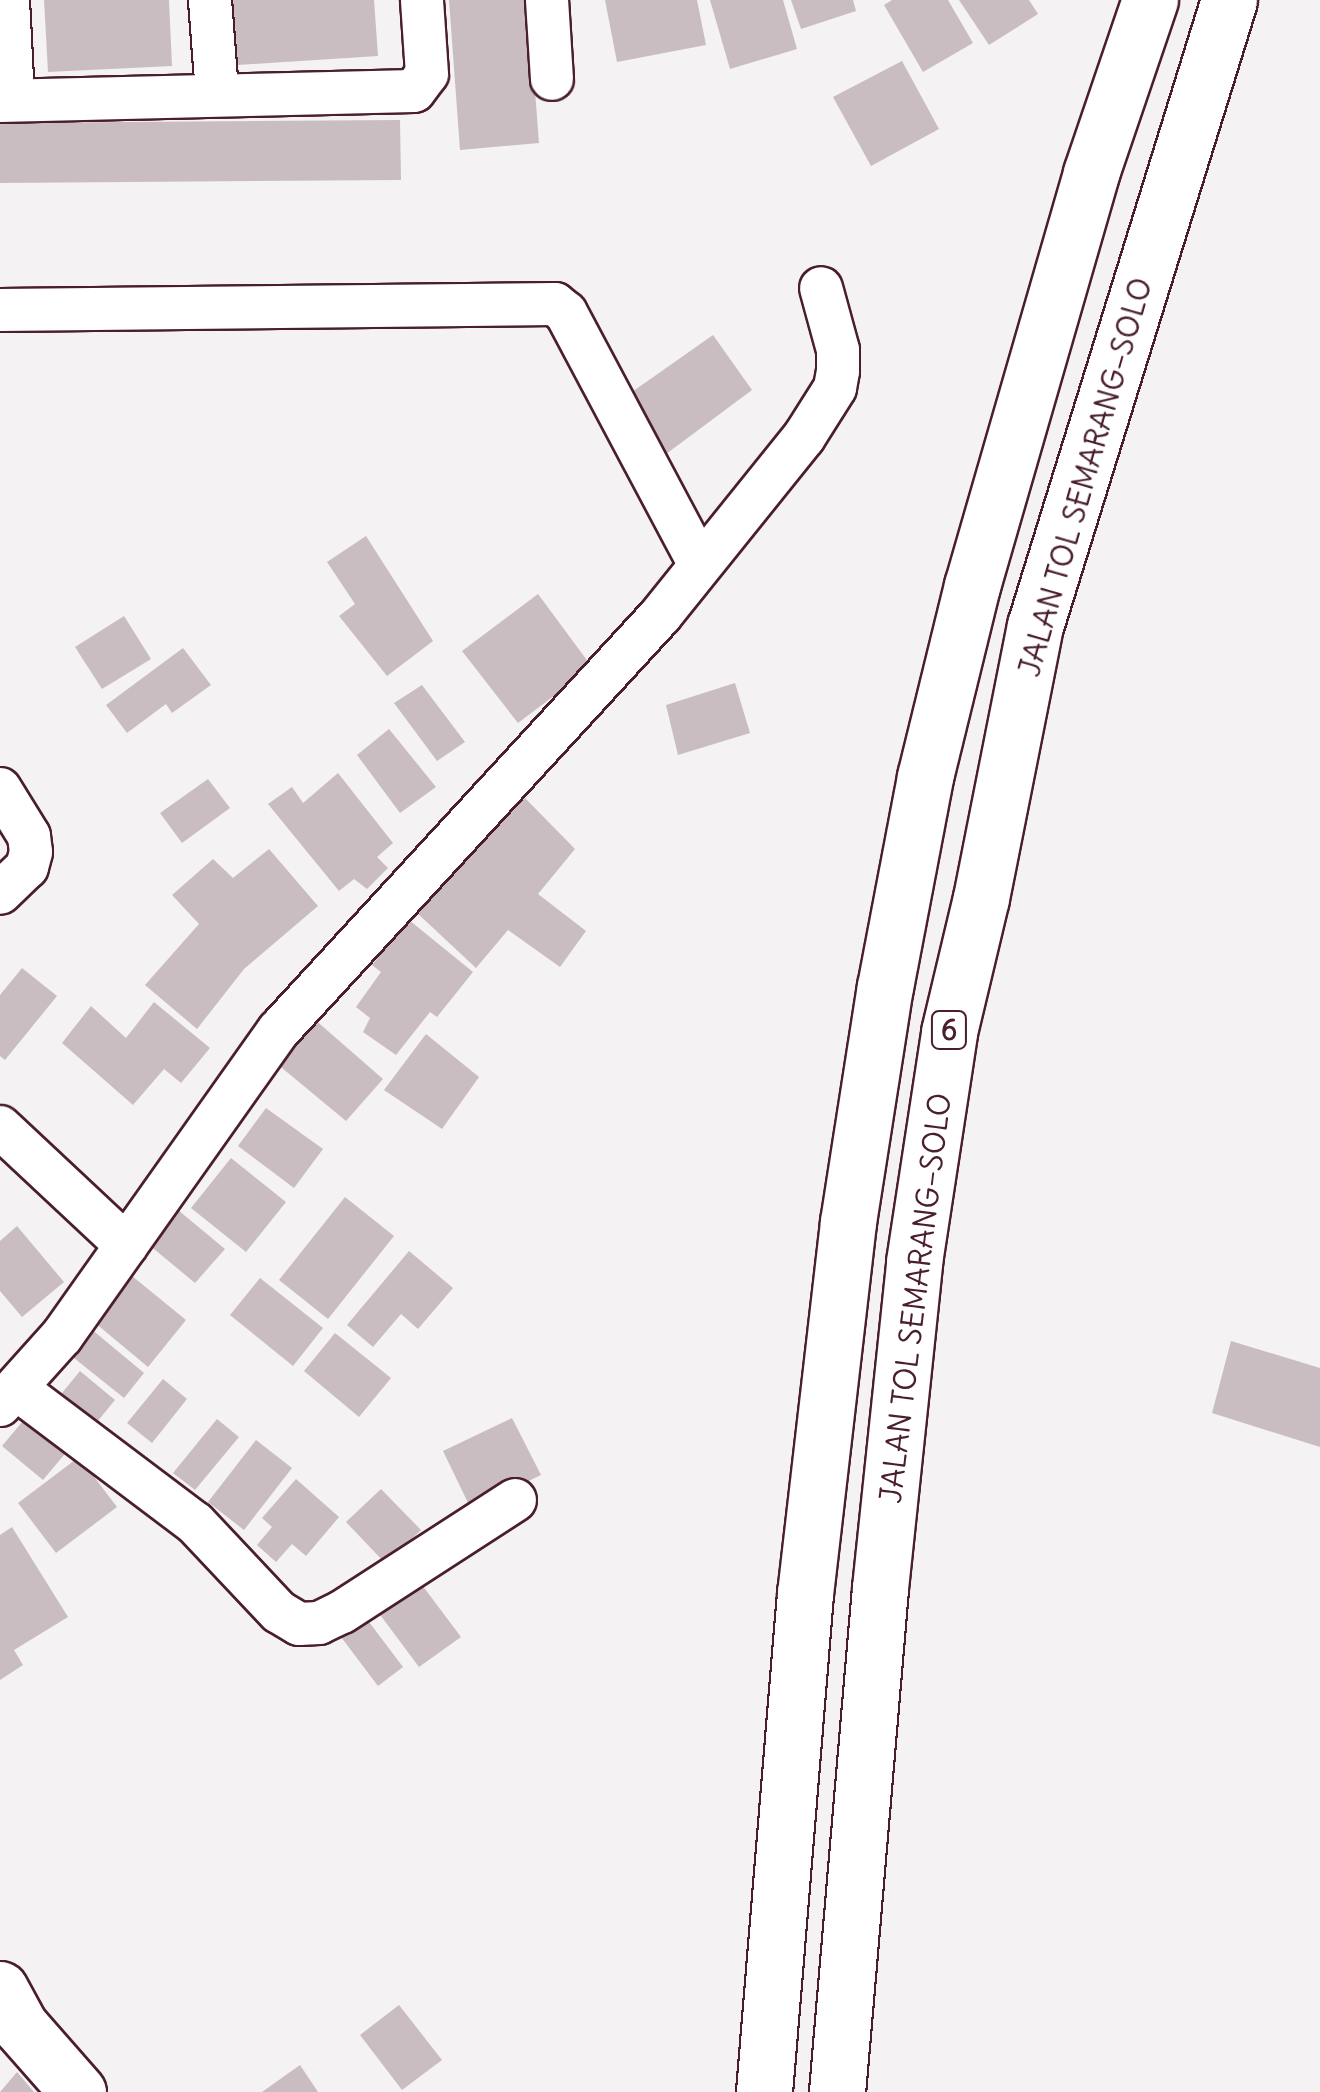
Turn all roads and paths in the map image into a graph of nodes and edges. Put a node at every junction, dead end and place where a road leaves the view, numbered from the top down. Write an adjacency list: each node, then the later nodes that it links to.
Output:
1 (8, 0): 9 (street)
2 (210, 0): 8 (street)
3 (422, 0): 8 (street)
4 (547, 0): 7 (street)
5 (1150, 0): 21 (main road)
6 (1229, 0): 22 (main road, JALAN TOL SEMARANG–SOLO / 6)
7 (552, 79)
8 (216, 94): 9 (street)
9 (7, 101)
10 (821, 288): 12 (street)
11 (0, 310): 12 (street)
12 (700, 565): 16 (street)
13 (0, 788): 14 (street)
14 (0, 893)
15 (0, 1127): 16 (street)
16 (126, 1246): 17 (street)
17 (9, 1397): 18 (street)
18 (516, 1500)
19 (0, 1989): 20 (main road)
20 (78, 2092)
21 (764, 2092)
22 (837, 2092)

